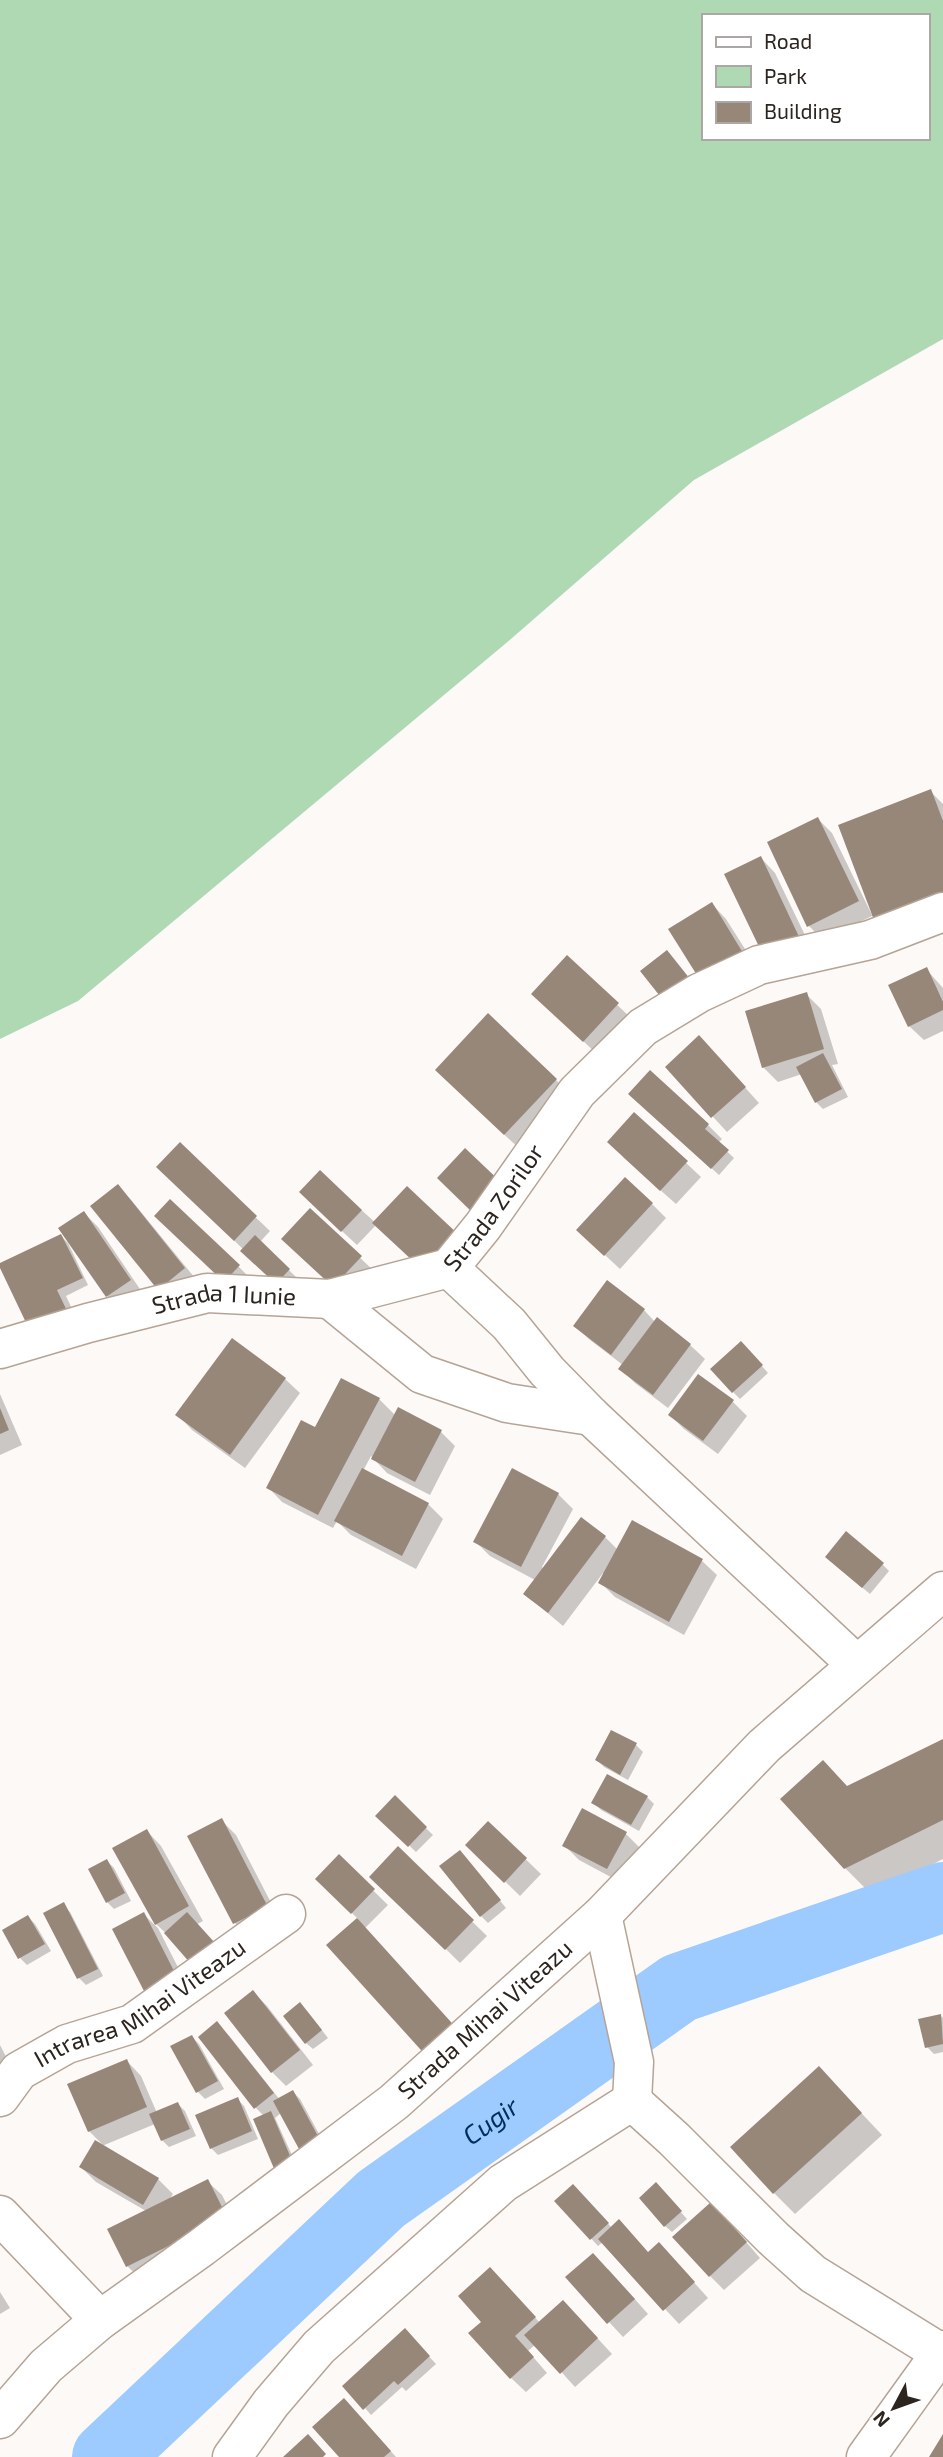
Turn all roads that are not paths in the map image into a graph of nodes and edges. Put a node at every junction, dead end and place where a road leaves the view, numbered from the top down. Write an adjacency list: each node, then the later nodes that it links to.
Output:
1 (943, 912): 2 (street, Strada Zorilor)
2 (449, 1268): 3 (street, Strada 1 Iunie); 5 (street, Strada Zorilor)
3 (330, 1298): 4 (street, Strada 1 Iunie); 5 (street)
4 (0, 1349)
5 (591, 1416): 7 (street, Strada Zorilor)
6 (943, 1591): 7 (street, Strada Mihai Viteazu)
7 (856, 1664): 9 (street, Strada Mihai Viteazu)
8 (286, 1914): 10 (street, Intrarea Mihai Viteazu)
9 (607, 1933): 11 (street); 13 (street, Strada Mihai Viteazu)
10 (0, 2097)
11 (632, 2101): 14 (street); 16 (street)
12 (0, 2215): 13 (street)
13 (100, 2320): 15 (street, Strada Mihai Viteazu)
14 (937, 2369): 17 (street)
15 (0, 2418)
16 (232, 2457)
17 (866, 2457)

